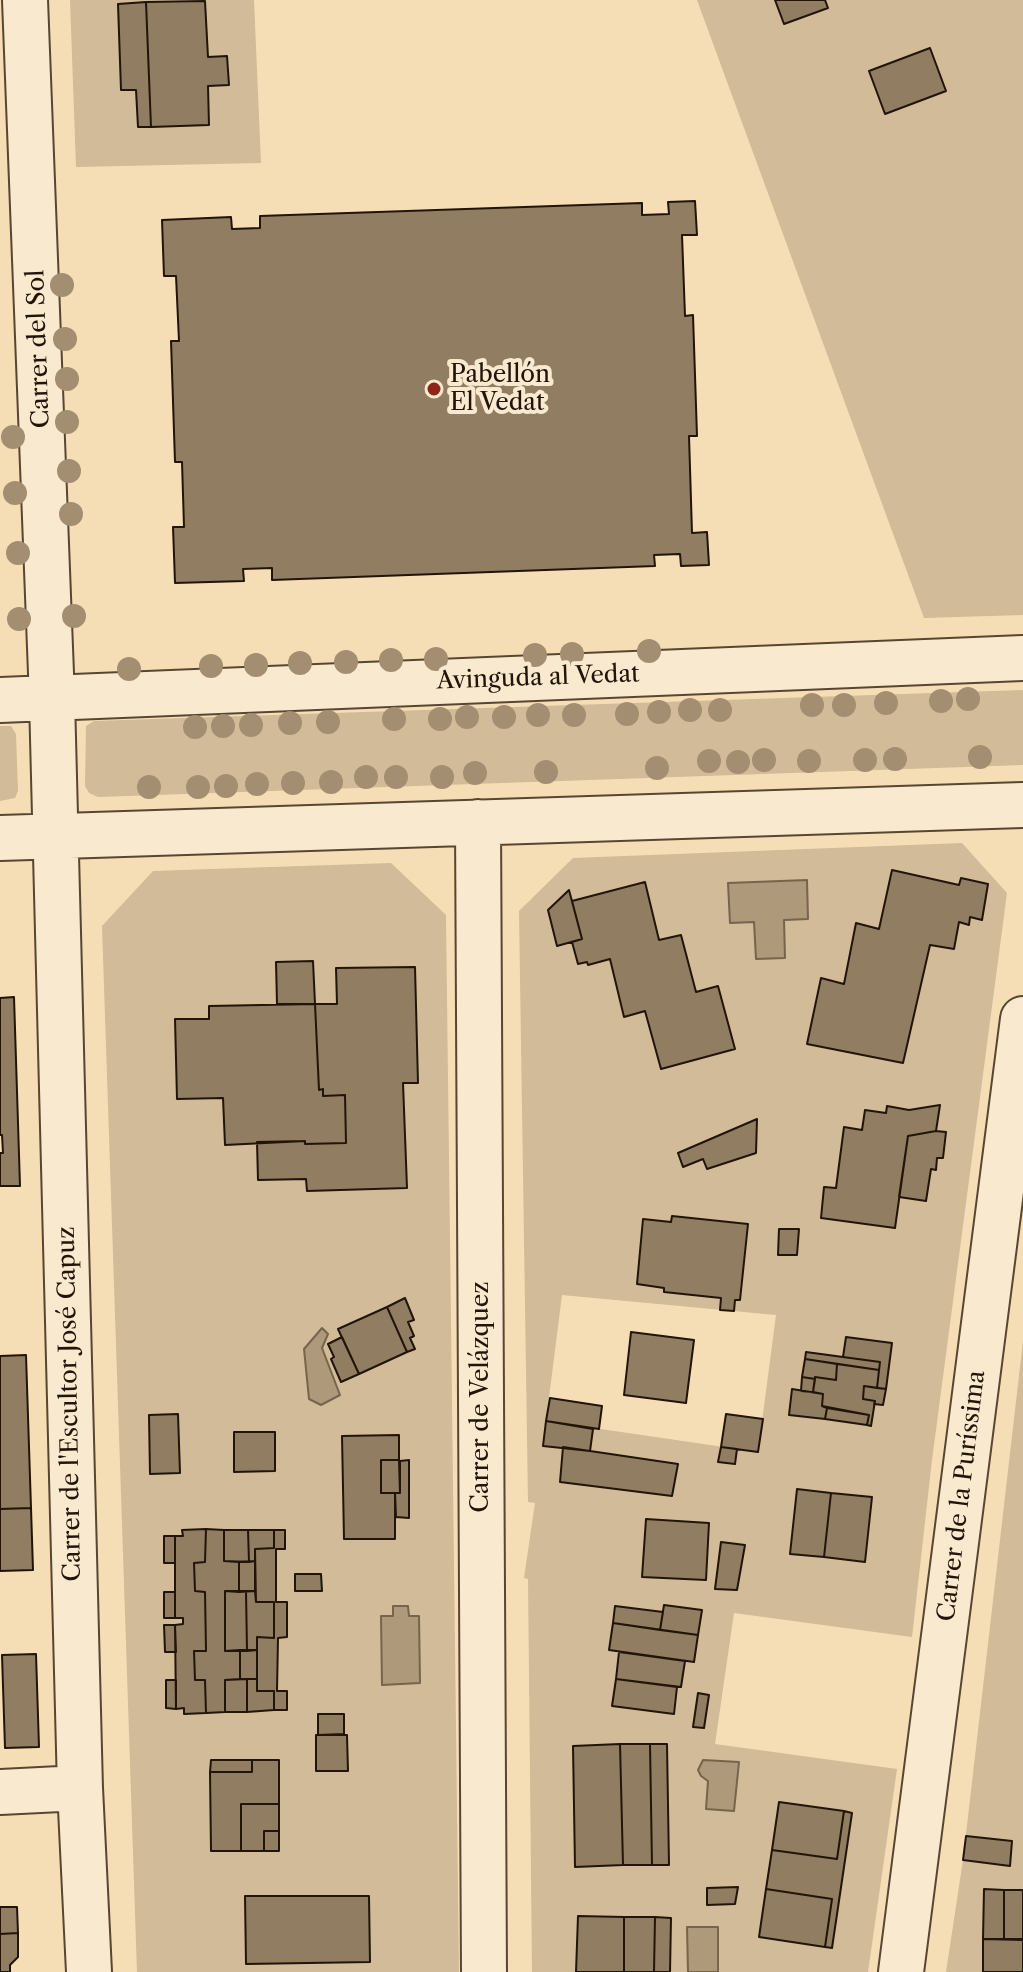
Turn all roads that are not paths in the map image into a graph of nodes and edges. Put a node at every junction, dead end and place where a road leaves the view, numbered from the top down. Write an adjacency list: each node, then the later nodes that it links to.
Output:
1 (25, 0): 2 (street, Carrer del Sol)
2 (16, 157): 4 (street, Carrer del Sol)
3 (1023, 658): 4 (street, Avinguda al Vedat)
4 (52, 699): 5 (street, Avinguda al Vedat); 8 (street)
5 (0, 700)
6 (1023, 805): 7 (street)
7 (478, 822): 8 (street); 14 (street, Carrer de Velázquez)
8 (55, 836): 9 (street); 11 (street, Carrer de l'Escultor José Capuz)
9 (0, 838)
10 (1023, 1019): 15 (street, Carrer de la Puríssima)
11 (80, 1788): 12 (street); 13 (street, Carrer de l'Escultor José Capuz)
12 (0, 1792)
13 (89, 1972)
14 (484, 1972)
15 (901, 1972)

